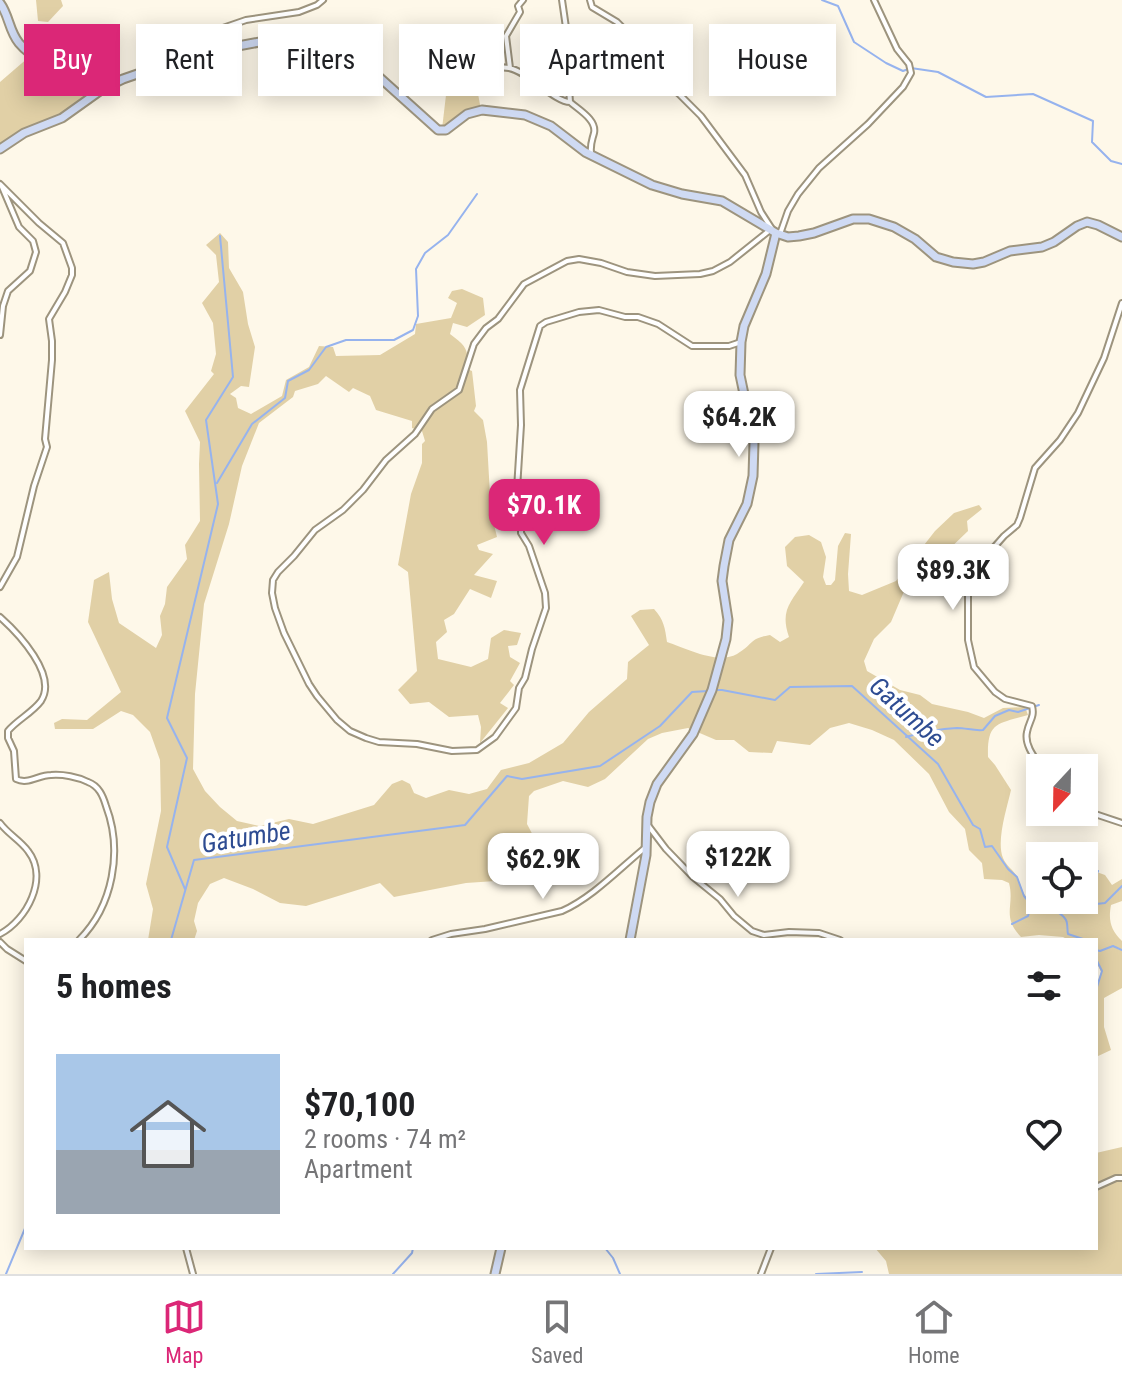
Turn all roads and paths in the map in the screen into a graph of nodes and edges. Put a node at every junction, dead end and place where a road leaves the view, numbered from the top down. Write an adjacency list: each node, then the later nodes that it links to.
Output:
1 (323, 0): 7 (street)
2 (523, 0): 11 (street)
3 (562, 0): 13 (street)
4 (590, 0): 17 (street)
5 (874, 0): 17 (street)
6 (0, 3): 9 (main road)
7 (234, 24)
8 (242, 45): 15 (main road)
9 (24, 48)
10 (504, 68): 11 (street)
11 (510, 68): 13 (street)
12 (93, 96): 14 (main road)
13 (570, 102): 15 (street)
14 (0, 149)
15 (592, 155): 17 (main road)
16 (0, 184): 20 (street); 22 (street)
17 (775, 233): 18 (main road); 21 (main road); 21 (street)
18 (1122, 237)
19 (1122, 303): 24 (street)
20 (0, 335)
21 (741, 342): 28 (main road)
22 (0, 587)
23 (0, 617): 31 (street)
24 (1032, 754)
25 (1098, 815): 27 (street)
26 (0, 823): 30 (street)
27 (1122, 823)
28 (647, 824): 29 (main road); 34 (street)
29 (647, 845): 32 (street); 33 (main road)
30 (0, 934)
31 (81, 938)
32 (438, 938)
33 (630, 938)
34 (834, 938)
35 (0, 942): 36 (street)
36 (24, 960)
37 (1122, 1178): 38 (street)
38 (1098, 1186)
39 (187, 1250): 42 (street)
40 (501, 1250): 43 (main road)
41 (770, 1250): 44 (street)
42 (193, 1274)
43 (495, 1274)
44 (761, 1274)

